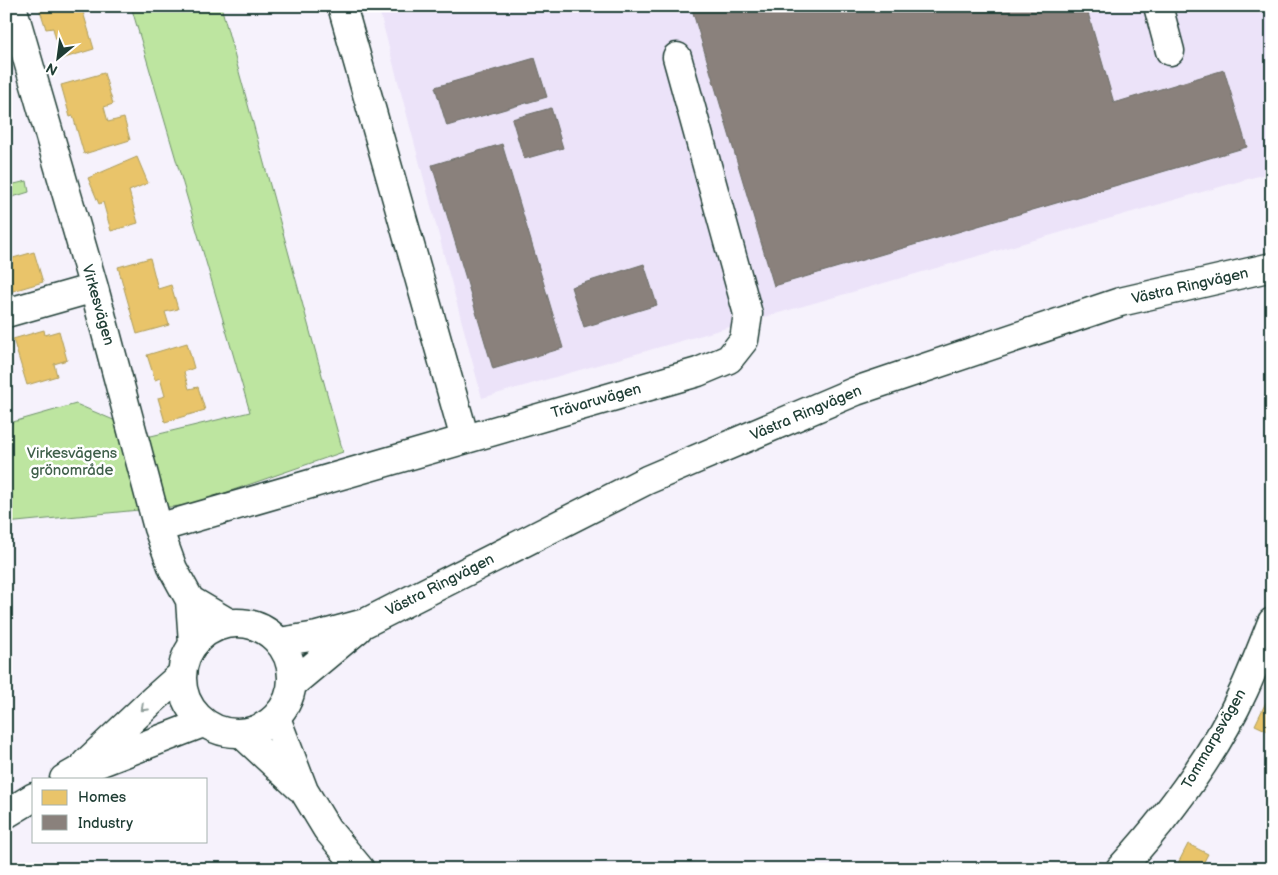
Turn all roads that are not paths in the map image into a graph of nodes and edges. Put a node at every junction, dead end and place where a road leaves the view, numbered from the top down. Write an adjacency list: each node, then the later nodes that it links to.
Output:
1 (12, 6): 5 (main road, Virkesvägen)
2 (342, 6): 10 (main road)
3 (1158, 6): 4 (main road)
4 (1170, 51)
5 (16, 56): 8 (main road, Virkesvägen)
6 (676, 57): 10 (main road, Trävaruvägen)
7 (1272, 267): 15 (main road, Västra Ringvägen)
8 (94, 288): 9 (main road); 11 (main road, Virkesvägen)
9 (6, 313)
10 (465, 440): 11 (main road, Trävaruvägen)
11 (158, 528): 12 (main road, Virkesvägen)
12 (190, 600): 14 (main road); 17 (main road, Virkesvägen)
13 (1272, 622): 28 (main road, Tommarpsvägen)
14 (229, 623): 16 (main road, Västra Ringvägen); 17 (main road, Västra Ringvägen)
15 (365, 623): 16 (main road, Västra Ringvägen); 19 (main road, Västra Ringvägen)
16 (279, 642): 19 (main road, Västra Ringvägen)
17 (193, 643): 18 (main road, Västra Ringvägen)
18 (181, 675): 21 (main road, Västra Ringvägen); 23 (main road, one-way to 23)
19 (292, 684): 20 (main road, Västra Ringvägen)
20 (276, 718): 22 (main road, Västra Ringvägen); 24 (main road)
21 (203, 723): 22 (main road, Västra Ringvägen); 23 (main road)
22 (242, 734): 24 (main road)
23 (71, 775)
24 (304, 791): 27 (main road)
25 (32, 798): 26 (main road)
26 (6, 814)
27 (360, 869)
28 (1120, 869)

